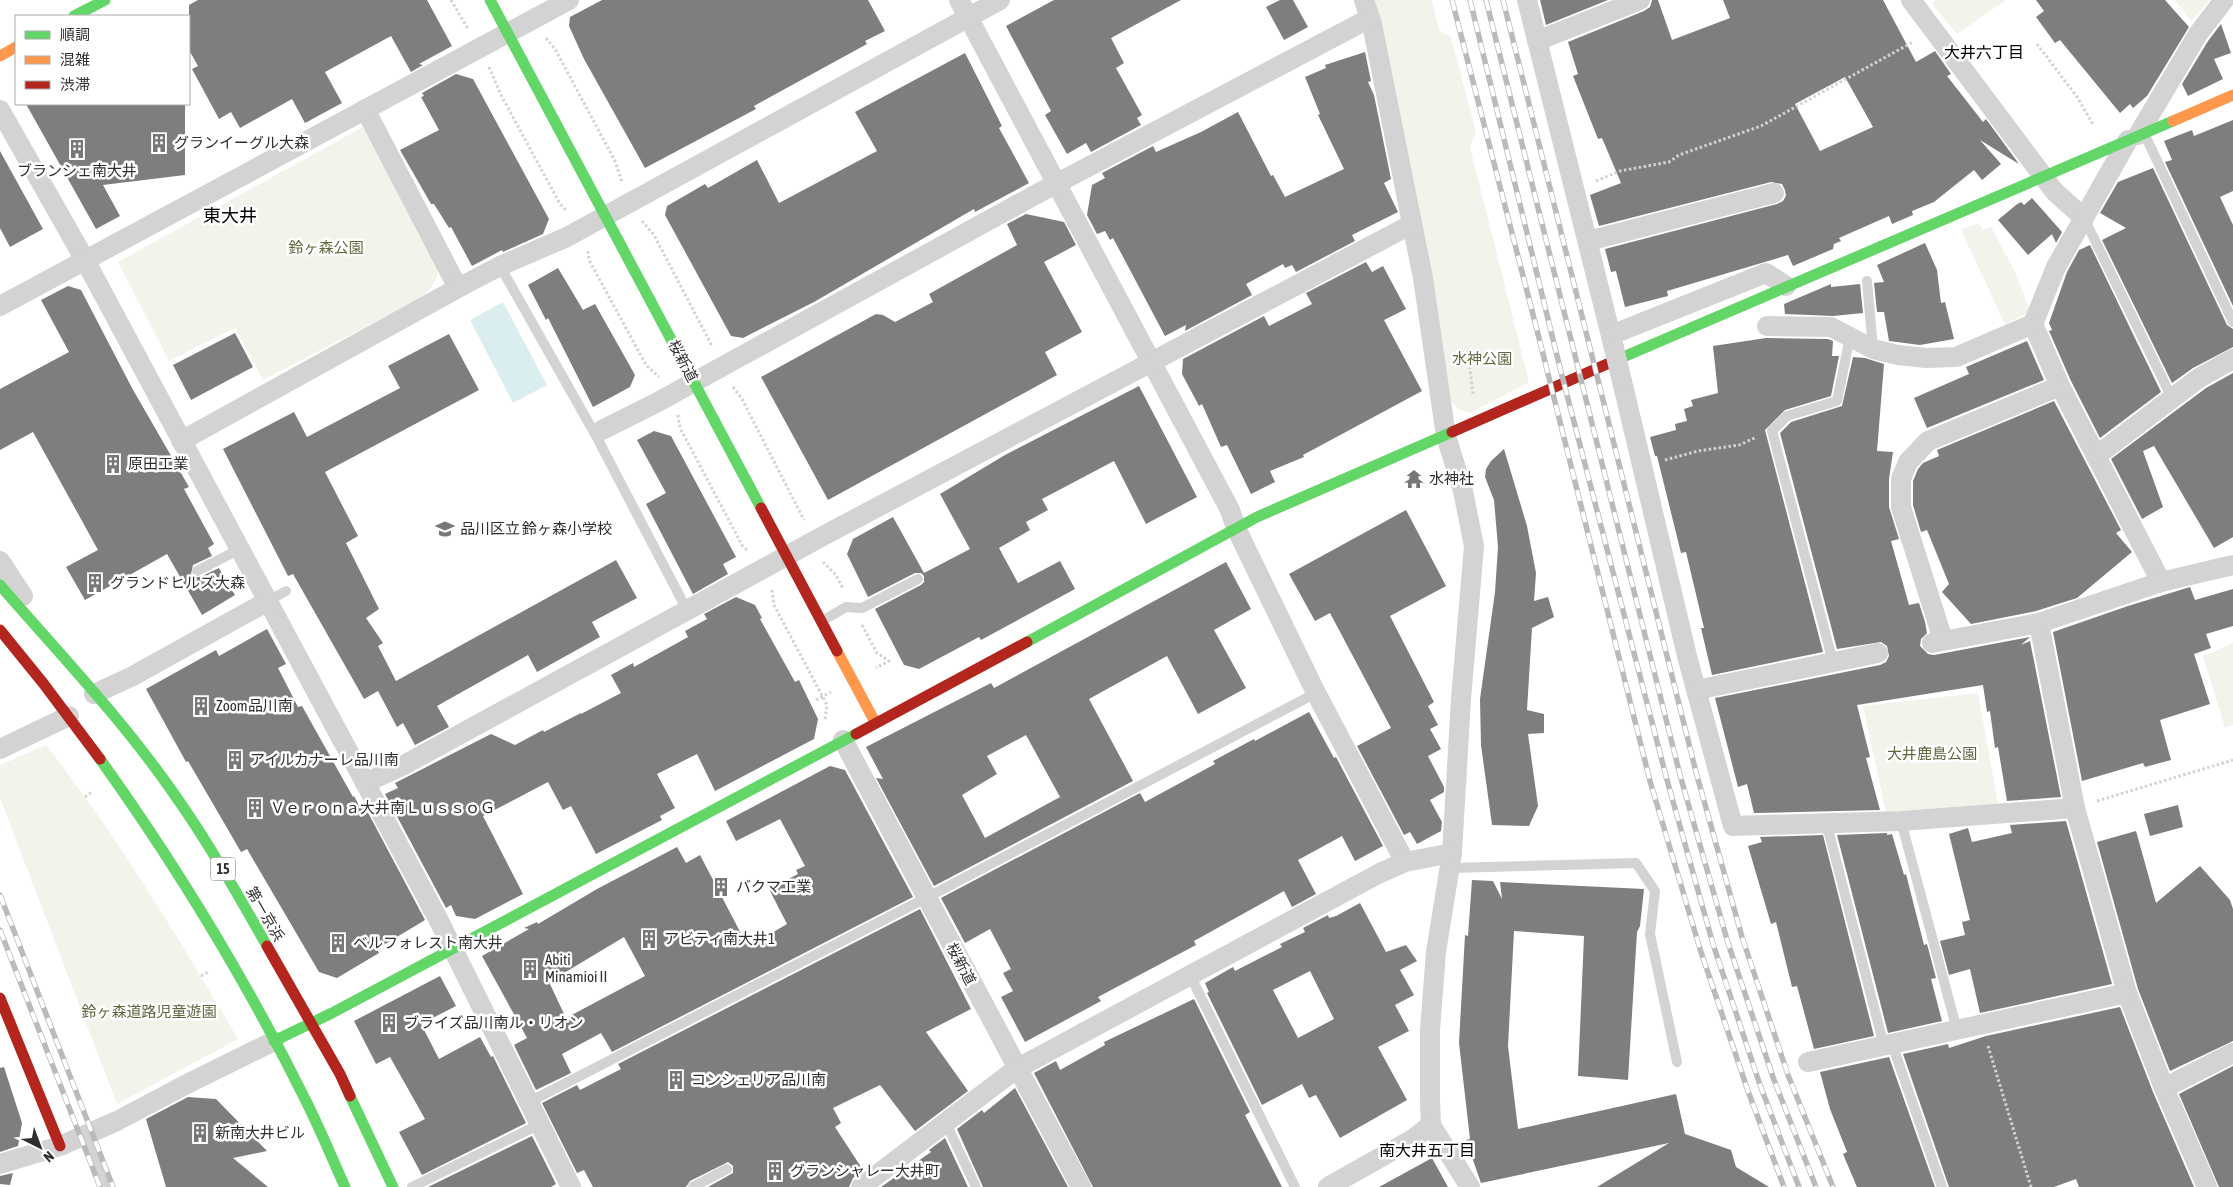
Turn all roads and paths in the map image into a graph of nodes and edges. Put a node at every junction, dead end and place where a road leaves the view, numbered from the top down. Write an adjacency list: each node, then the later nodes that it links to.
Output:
1 (105, 0): 12 (main road)
2 (451, 0): 14 (path)
3 (490, 0): 16 (main road, 桜新道)
4 (569, 0): 16 (street)
5 (958, 0): 13 (street)
6 (1000, 0): 13 (street)
7 (1527, 0): 18 (street)
8 (1640, 0): 18 (street)
9 (1911, 0): 15 (street)
10 (2224, 0): 26 (street)
11 (1367, 9): 30 (street); 37 (street)
12 (76, 15)
13 (968, 18): 30 (street); 34 (street)
14 (469, 30)
15 (1933, 30): 28 (street); 31 (path)
16 (508, 33): 24 (street); 34 (main road, 桜新道)
17 (544, 35): 29 (path)
18 (1537, 41): 31 (street)
19 (2038, 44): 27 (path)
20 (15, 48): 21 (main road)
21 (0, 56)
22 (488, 62): 33 (path)
23 (2233, 95): 26 (main road)
24 (365, 109): 40 (street); 44 (street)
25 (0, 110): 40 (street)
26 (2137, 136): 27 (main road); 35 (street); 46 (lane)
27 (2097, 153): 28 (main road)
28 (2045, 176): 35 (street); 43 (main road)
29 (620, 179)
30 (1057, 184): 55 (street); 57 (street)
31 (1573, 184): 38 (street)
32 (1774, 193): 38 (street)
33 (571, 215)
34 (605, 216): 41 (street); 57 (main road, 桜新道)
35 (2084, 218): 47 (street); 61 (lane)
36 (642, 220): 52 (path)
37 (1412, 224): 55 (street); 65 (street)
38 (1588, 241): 50 (street)
39 (587, 244): 56 (path)
40 (85, 260): 45 (street); 66 (street)
41 (500, 266): 44 (street); 64 (lane)
42 (1867, 281): 51 (lane)
43 (1786, 286): 50 (street); 65 (main road)
44 (458, 288): 66 (street)
45 (0, 306)
46 (2233, 322)
47 (2033, 324): 51 (street); 59 (street)
48 (1767, 326): 49 (street)
49 (1850, 337): 51 (street); 63 (lane)
50 (1613, 342): 68 (street, bridge)
51 (1873, 349)
52 (713, 350)
53 (1479, 351): 60 (path)
54 (2233, 359): 61 (street)
55 (1152, 362): 70 (street); 72 (street)
56 (659, 376)
57 (694, 382): 64 (street); 72 (main road, 桜新道)
58 (730, 383): 69 (path)
59 (2060, 386): 67 (street); 85 (street)
60 (1474, 397)
61 (2172, 398): 67 (street)
62 (678, 412): 73 (path)
63 (1772, 431): 68 (path); 90 (lane)
64 (598, 432): 83 (lane)
65 (1446, 436): 70 (main road); 108 (street)
66 (181, 441): 71 (street)
67 (2096, 456): 78 (street)
68 (1642, 466): 92 (street)
69 (808, 528)
70 (1236, 528): 94 (street); 100 (main road)
71 (240, 549): 76 (lane); 82 (street)
72 (787, 556): 83 (street); 84 (main road, 桜新道)
73 (754, 557)
74 (0, 561): 88 (street)
75 (2233, 565): 78 (street)
76 (197, 571)
77 (918, 578): 84 (lane)
78 (2161, 582): 85 (street)
79 (0, 586): 88 (main road, 第一京浜 / 15)
80 (771, 588): 96 (path)
81 (286, 591): 82 (lane)
82 (268, 601): 95 (street); 104 (street)
83 (687, 610): 104 (street)
84 (822, 621): 100 (main road, 桜新道)
85 (2039, 623): 105 (street)
86 (0, 630): 99 (main road)
87 (1878, 653): 90 (street)
88 (61, 654): 95 (main road, 第一京浜 / 15)
89 (890, 661): 91 (path)
90 (1833, 662): 92 (street)
91 (876, 668)
92 (1696, 690): 107 (street)
93 (833, 691): 96 (path)
94 (1316, 693): 109 (street); 110 (lane)
95 (94, 694): 115 (main road, 第一京浜 / 15)
96 (823, 697): 97 (path); 98 (path)
97 (816, 700)
98 (828, 705)
99 (69, 716): 102 (street); 118 (main road)
100 (875, 722): 101 (main road)
101 (843, 740): 110 (street, 桜新道); 111 (main road)
102 (0, 749)
103 (2233, 760): 105 (path)
104 (365, 783): 111 (street)
105 (2075, 808): 106 (street); 113 (street)
106 (1901, 821): 107 (street); 117 (lane)
107 (1827, 825): 119 (lane)
108 (1451, 861): 109 (street); 121 (lane); 128 (street)
109 (1405, 862): 112 (street)
110 (926, 898): 123 (street, 桜新道); 125 (lane)
111 (452, 949): 115 (main road); 125 (street)
112 (1190, 975): 123 (street); 142 (lane)
113 (2128, 993): 116 (street); 124 (street)
114 (0, 998): 130 (main road)
115 (311, 1024): 118 (main road); 135 (main road, 第一京浜 / 15)
116 (1982, 1024): 117 (street); 146 (path)
117 (1957, 1030): 119 (street)
118 (274, 1041): 129 (street); 134 (main road)
119 (1888, 1045): 122 (street); 145 (lane)
120 (2233, 1052): 124 (street)
121 (1677, 1062)
122 (1808, 1062)
123 (1016, 1069): 126 (street); 141 (street, 桜新道)
124 (2164, 1088): 147 (street)
125 (529, 1102): 127 (street)
126 (946, 1123): 139 (street); 140 (lane)
127 (540, 1124): 136 (lane); 137 (street)
128 (1431, 1125): 143 (street); 144 (street)
129 (87, 1134): 130 (street); 133 (lane)
130 (60, 1146): 131 (street)
131 (0, 1164)
132 (727, 1169): 138 (lane)
133 (108, 1187)
134 (345, 1187)
135 (393, 1187)
136 (412, 1187)
137 (571, 1187)
138 (693, 1187)
139 (861, 1187)
140 (976, 1187)
141 (1081, 1187)
142 (1295, 1187)
143 (1328, 1187)
144 (1470, 1187)
145 (1942, 1187)
146 (2031, 1187)
147 (2207, 1187)

